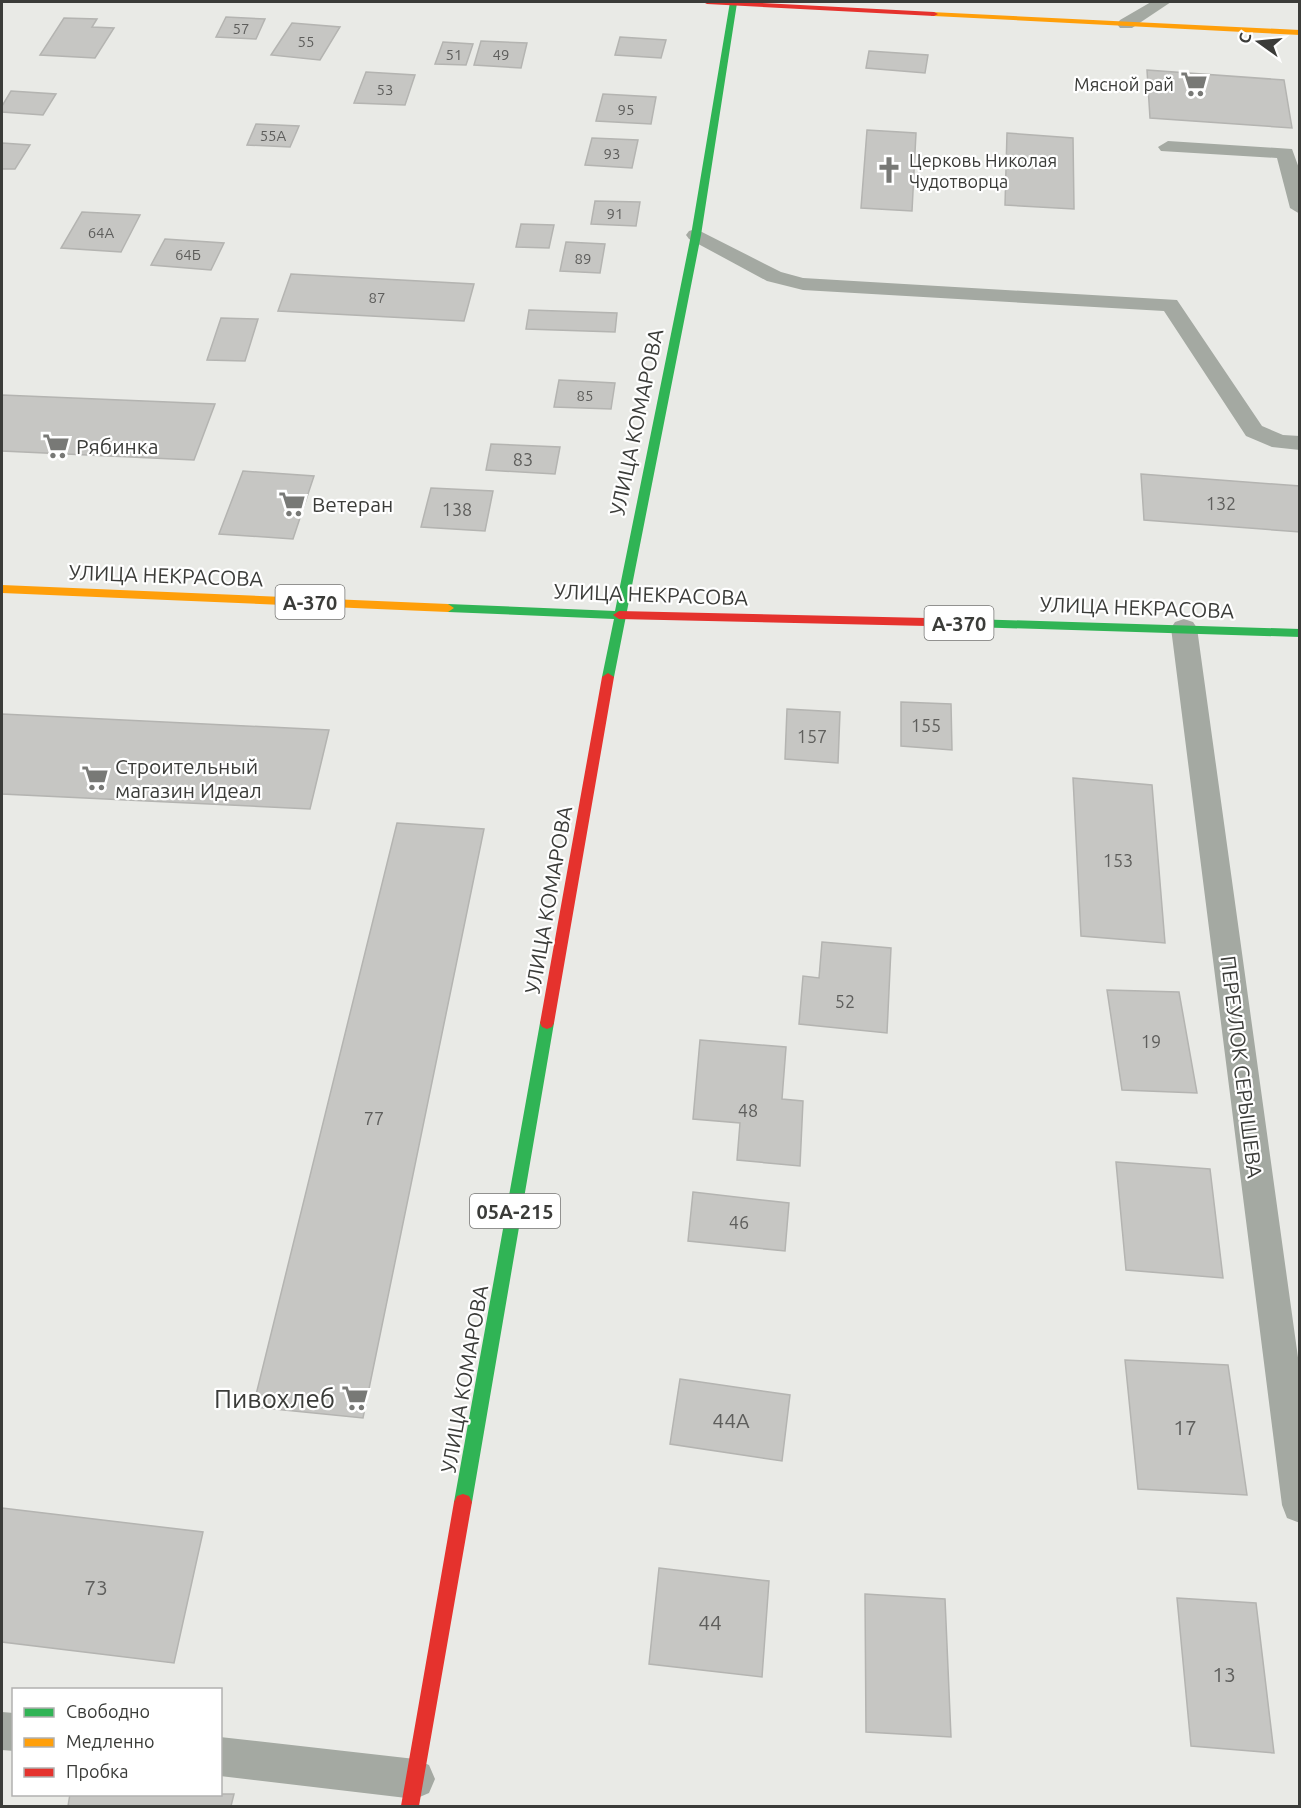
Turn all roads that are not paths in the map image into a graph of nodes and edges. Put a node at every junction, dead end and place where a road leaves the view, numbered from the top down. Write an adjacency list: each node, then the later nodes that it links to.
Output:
1 (707, 2): 3 (main road)
2 (1162, 2): 4 (lane)
3 (733, 3): 4 (main road); 9 (main road, УЛИЦА КОМАРОВА)
4 (1126, 24): 5 (main road)
5 (1299, 33)
6 (1168, 147): 7 (lane)
7 (1292, 153): 8 (lane)
8 (1299, 208)
9 (696, 235): 10 (lane); 12 (main road, УЛИЦА КОМАРОВА)
10 (1299, 443)
11 (2, 589): 12 (main road, УЛИЦА НЕКРАСОВА / А-370)
12 (619, 615): 13 (main road, УЛИЦА НЕКРАСОВА / А-370); 17 (main road, УЛИЦА КОМАРОВА / 05А-215)
13 (1184, 628): 14 (main road, УЛИЦА НЕКРАСОВА / А-370); 15 (lane, ПЕРЕУЛОК СЕРЫШЕВА)
14 (1299, 633)
15 (1299, 1505)
16 (222, 1756): 17 (lane)
17 (412, 1793)

